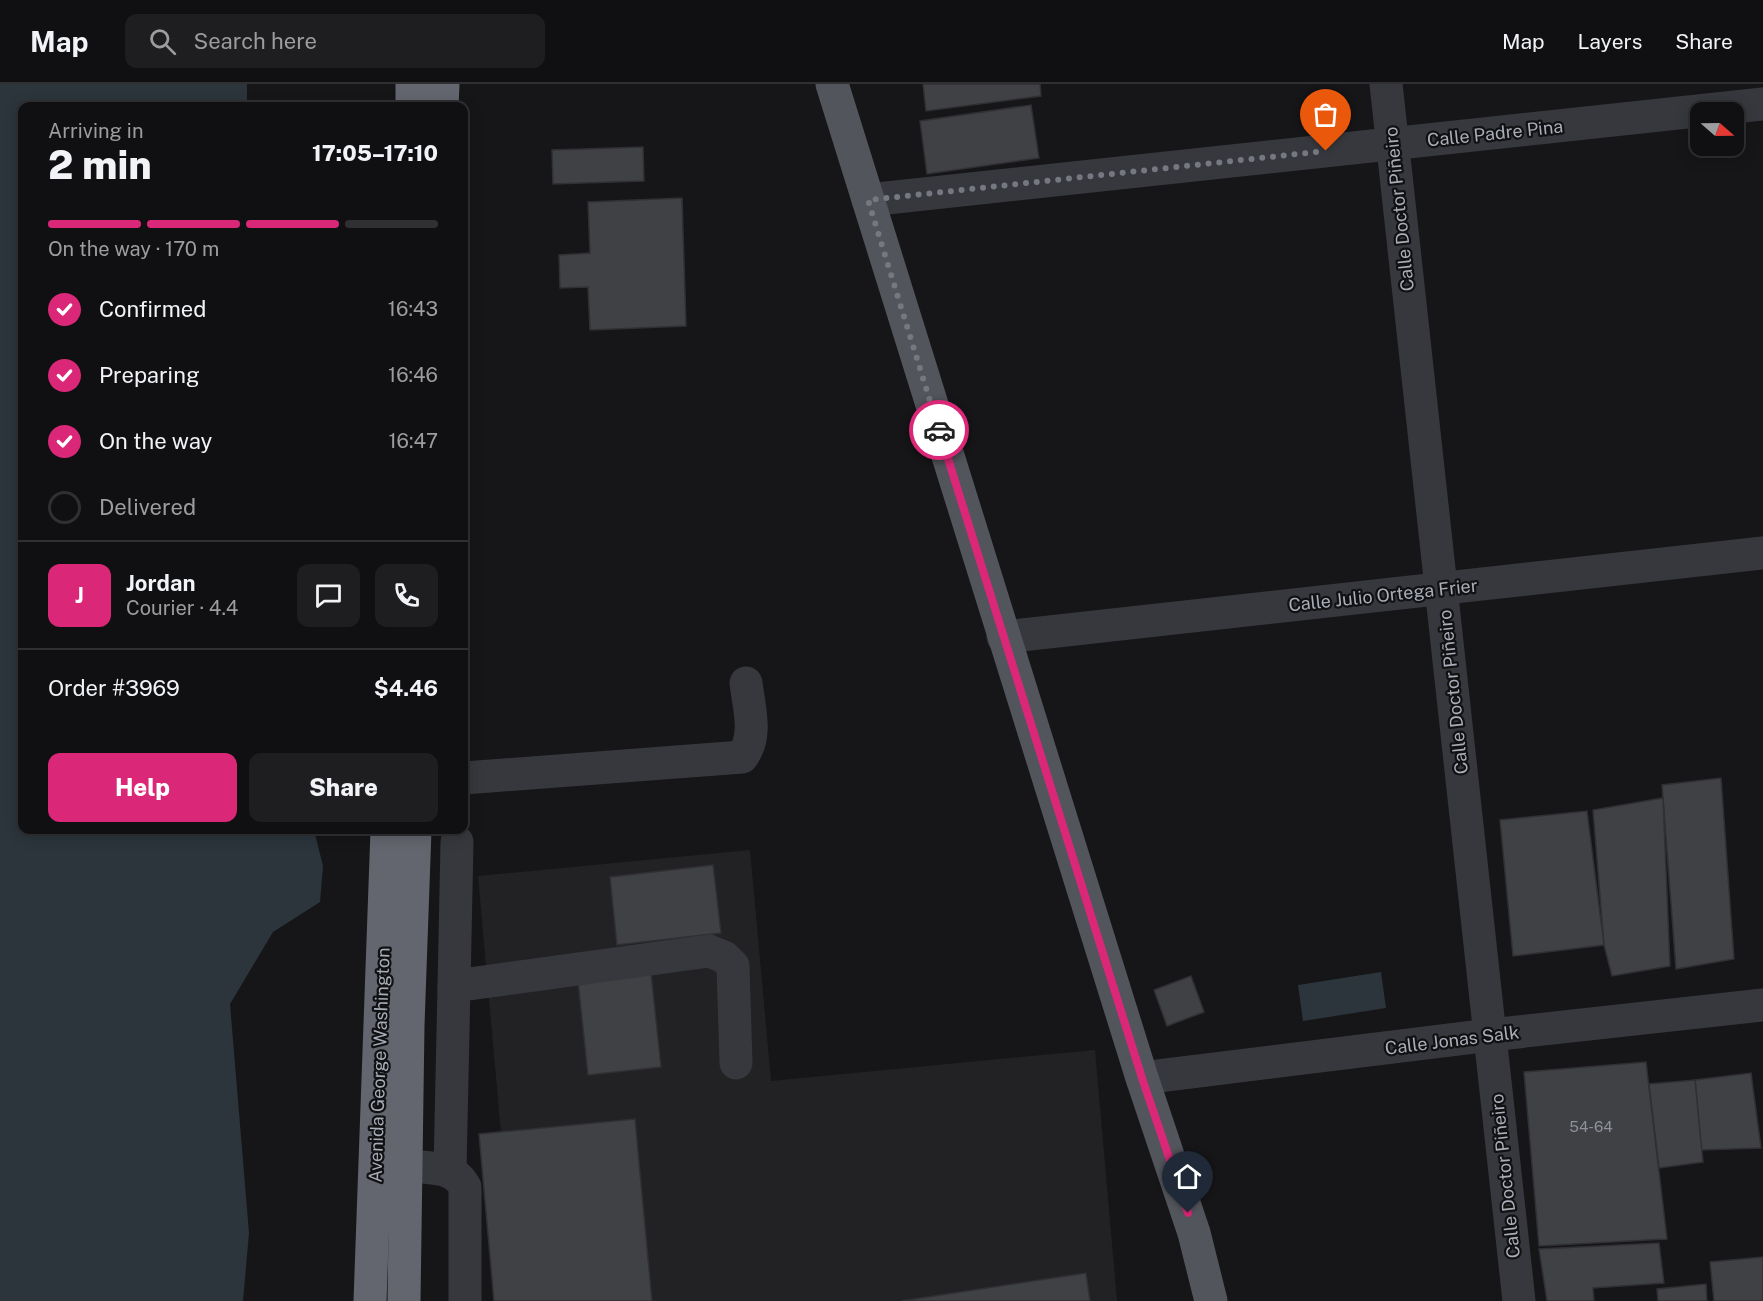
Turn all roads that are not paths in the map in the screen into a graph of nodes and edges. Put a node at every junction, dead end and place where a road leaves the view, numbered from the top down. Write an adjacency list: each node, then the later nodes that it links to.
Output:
1 (412, 84): 5 (highway)
2 (443, 84): 6 (highway)
3 (832, 84): 9 (main road)
4 (1386, 84): 8 (street, Calle Doctor Piñeiro)
5 (412, 102)
6 (442, 102)
7 (1763, 104): 8 (street, Calle Padre Pina)
8 (1392, 144): 9 (street, Calle Padre Pina); 11 (street, Calle Doctor Piñeiro)
9 (868, 200): 12 (main road)
10 (1763, 553): 11 (street, Calle Julio Ortega Frier)
11 (1441, 588): 12 (street, Calle Julio Ortega Frier); 20 (street, Calle Doctor Piñeiro)
12 (1003, 637): 22 (main road)
13 (746, 682): 14 (street)
14 (468, 778)
15 (387, 834): 25 (highway, Avenida George Washington)
16 (415, 834): 23 (highway, Avenida George Washington)
17 (457, 842): 18 (street)
18 (454, 986): 21 (street); 24 (street)
19 (1763, 1005): 20 (street, Calle Jonas Salk)
20 (1490, 1035): 22 (street, Calle Jonas Salk); 29 (street, Calle Doctor Piñeiro)
21 (735, 1063)
22 (1142, 1078): 28 (main road)
23 (406, 1166): 24 (street); 26 (highway, Avenida George Washington)
24 (450, 1170): 27 (street)
25 (370, 1301)
26 (404, 1301)
27 (465, 1301)
28 (1210, 1301)
29 (1519, 1301)

